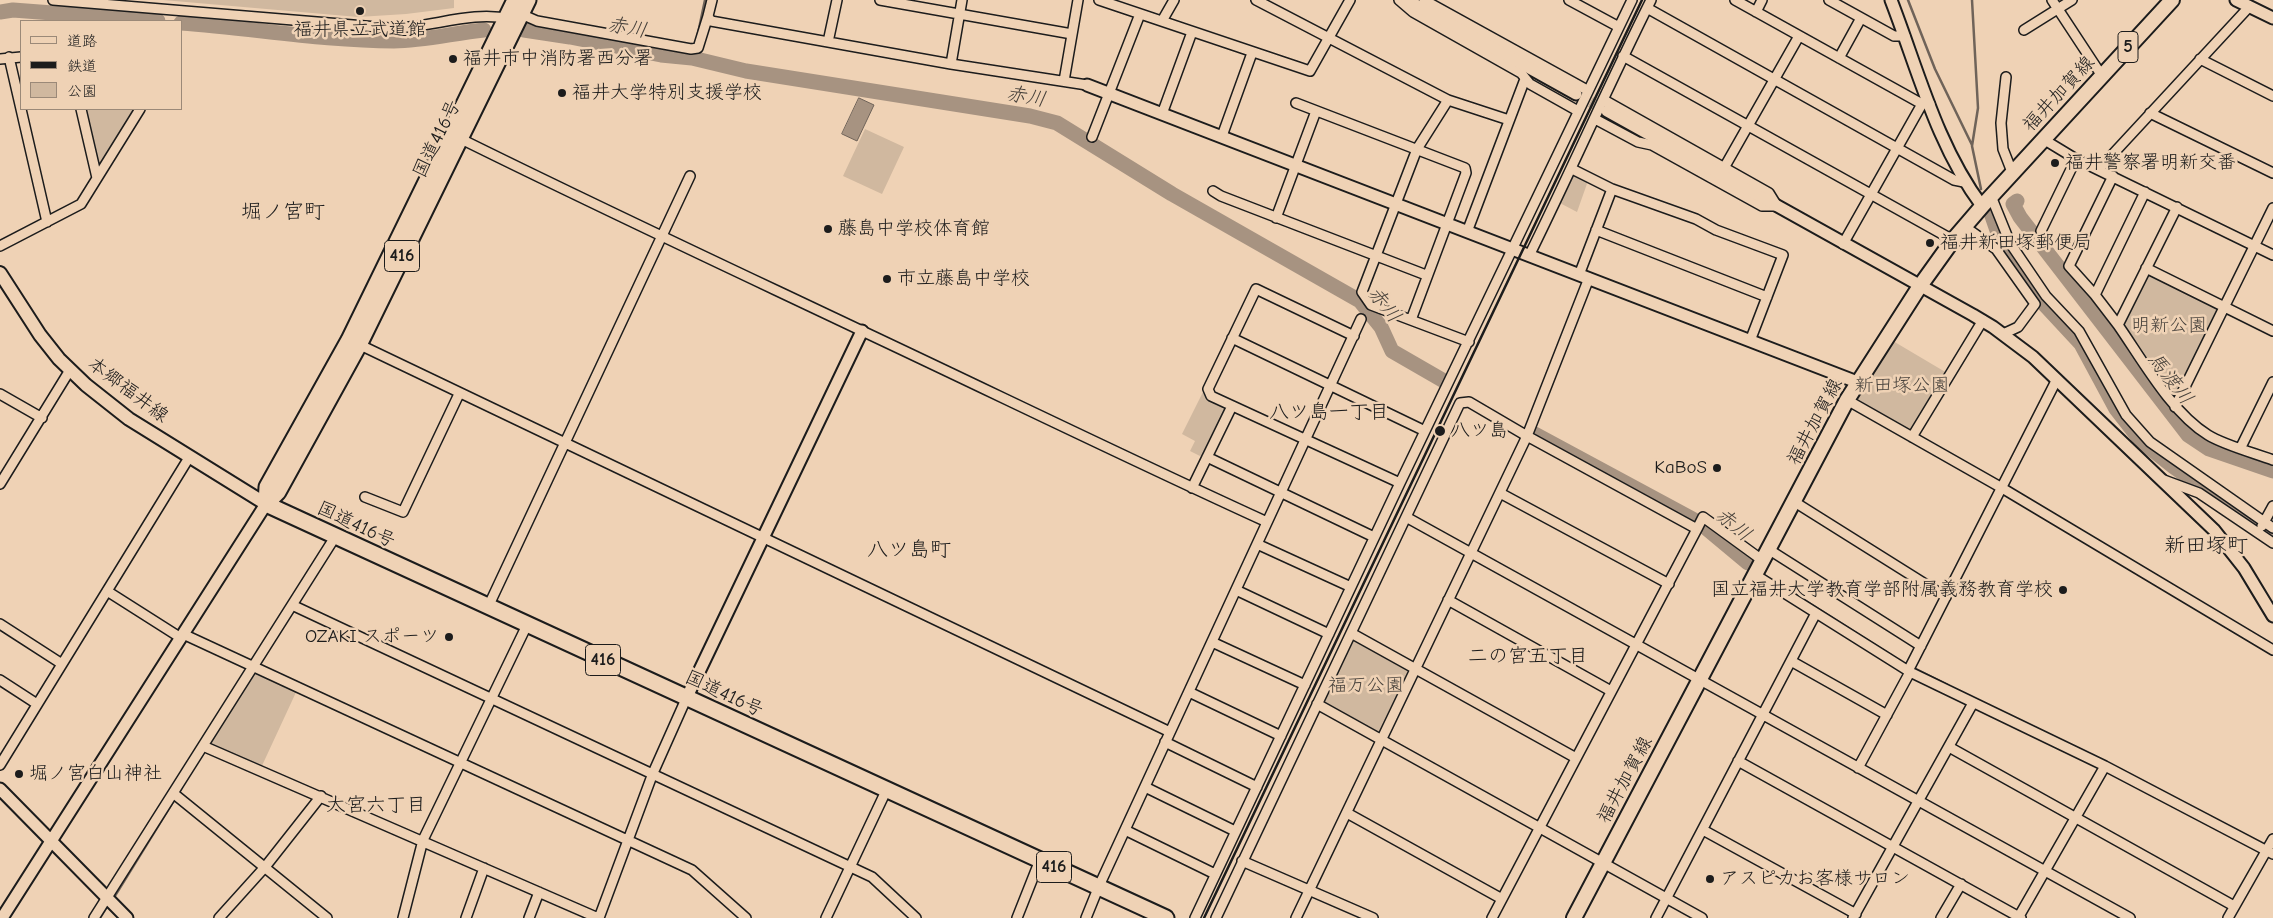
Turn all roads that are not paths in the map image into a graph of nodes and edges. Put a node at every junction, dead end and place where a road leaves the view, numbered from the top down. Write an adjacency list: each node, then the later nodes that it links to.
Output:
1 (53, 0): 24 (street)
2 (712, 0): 32 (street)
3 (837, 0): 43 (street)
4 (880, 0): 30 (street)
5 (962, 0): 30 (street)
6 (1078, 0): 39 (street)
7 (1099, 0): 31 (street)
8 (1174, 0): 35 (street)
9 (1256, 0): 42 (street)
10 (1350, 0): 42 (street)
11 (1400, 0): 53 (street)
12 (1407, 0): 58 (street)
13 (1424, 0): 58 (street)
14 (1569, 0): 36 (street)
15 (1632, 0): 36 (street)
16 (1735, 0): 29 (street)
17 (1762, 0): 29 (street)
18 (1829, 0): 33 (street)
19 (1891, 0): 41 (street)
20 (2052, 0): 27 (street)
21 (2072, 0): 27 (street)
22 (2172, 0): 51 (main road, 福井加賀線 / 5)
23 (2236, 0): 26 (street)
24 (118, 3): 28 (street)
25 (1649, 4): 45 (street); 54 (street)
26 (2249, 6): 34 (street); 49 (street)
27 (2058, 9): 37 (street); 51 (street)
28 (518, 10): 32 (street); 73 (highway, 国道416号 / 416)
29 (1756, 12): 40 (street)
30 (959, 14): 39 (street); 50 (street)
31 (1140, 14): 35 (street); 57 (street)
32 (708, 16): 43 (street)
33 (1861, 18): 41 (street); 48 (street)
34 (2273, 18)
35 (1162, 21): 38 (street)
36 (1619, 27): 58 (street)
37 (2024, 30)
38 (1192, 32): 44 (street); 69 (street)
39 (1072, 34): 55 (street)
40 (1798, 36): 48 (street); 54 (street)
41 (1905, 36): 62 (street)
42 (1329, 39): 44 (street); 60 (street)
43 (828, 42): 50 (street)
44 (1252, 53): 74 (street)
45 (1623, 56): 63 (street); 72 (street)
46 (20, 57): 47 (street)
47 (4, 58): 100 (street)
48 (1839, 58): 62 (street)
49 (2200, 59): 59 (street); 68 (street)
50 (951, 64): 55 (street)
51 (2102, 76): 75 (main road, 福井加賀線 / 5)
52 (2006, 77): 84 (street)
53 (1525, 79): 67 (street); 71 (street)
54 (1774, 79): 72 (street); 77 (street)
55 (1064, 81): 56 (street)
56 (1088, 85): 57 (street)
57 (1110, 92): 69 (street); 76 (street)
58 (1581, 92): 67 (street)
59 (2273, 96)
60 (1448, 100): 71 (street); 78 (street)
61 (1296, 103): 66 (street)
62 (1926, 104): 77 (street); 89 (street)
63 (1605, 106): 70 (street); 82 (street); 96 (street)
64 (81, 110): 88 (street)
65 (139, 110): 88 (street)
66 (1316, 111): 78 (street); 80 (street)
67 (1578, 111): 111 (street)
68 (2150, 113): 83 (street); 85 (street)
69 (1162, 114): 74 (street)
70 (1595, 119): 81 (street); 96 (street)
71 (1508, 120): 105 (street)
72 (1748, 126): 82 (street); 93 (street)
73 (455, 136): 106 (street); 133 (highway, 国道416号 / 416)
74 (1222, 136): 80 (street)
75 (2045, 136): 79 (street); 84 (main road, 福井加賀線 / 5)
76 (1092, 137)
77 (1897, 148): 89 (street); 93 (street)
78 (1417, 149): 95 (street); 101 (street)
79 (2076, 159): 83 (street); 104 (street)
80 (1295, 165): 95 (street); 99 (street)
81 (1572, 168): 90 (street); 114 (street)
82 (1724, 168): 96 (street)
83 (2099, 169): 87 (street)
84 (2012, 172): 94 (main road, 福井加賀線 / 5)
85 (2273, 173)
86 (690, 176): 106 (street)
87 (2114, 176): 92 (street); 120 (street)
88 (97, 178): 100 (street)
89 (1964, 182): 94 (street)
90 (1612, 189): 103 (street); 121 (street)
91 (1213, 191): 99 (street)
92 (2145, 192): 97 (street); 120 (street)
93 (1871, 195): 107 (street); 108 (street)
94 (1986, 201): 102 (main road, 福井加賀線 / 5); 167 (street)
95 (1396, 203): 101 (street); 112 (street)
96 (1776, 206): 108 (street)
97 (2177, 208): 110 (street); 115 (street)
98 (2273, 208): 110 (street)
99 (1276, 218): 112 (street)
100 (47, 222): 109 (street)
101 (1446, 224): 105 (street); 117 (street)
102 (1964, 227): 107 (main road, 福井加賀線 / 5); 129 (street)
103 (1596, 230): 118 (street); 121 (street)
104 (2041, 231)
105 (1467, 232): 111 (street)
106 (662, 238): 127 (street); 150 (street)
107 (1953, 240): 119 (main road, 福井加賀線 / 5)
108 (1844, 244): 119 (street)
109 (0, 246)
110 (2254, 246): 113 (street); 122 (street)
111 (1514, 249): 114 (street); 134 (street)
112 (1376, 255): 117 (street); 124 (street)
113 (2273, 255)
114 (1529, 256): 118 (street)
115 (2146, 268): 122 (street); 126 (street)
116 (0, 273): 135 (main road, 本郷福井線)
117 (1426, 275): 124 (street)
118 (1584, 277): 132 (street); 147 (street)
119 (1920, 286): 125 (street); 137 (main road, 福井加賀線 / 5)
120 (2095, 295): 126 (street)
121 (1767, 297): 132 (street)
122 (2224, 307): 128 (street); 144 (street)
123 (1361, 319): 130 (street)
124 (1411, 320): 134 (street)
125 (1983, 320): 129 (street); 148 (street)
126 (2118, 325): 144 (street)
127 (862, 331): 158 (street); 174 (street)
128 (2273, 331)
129 (2003, 334): 136 (street)
130 (1354, 336): 131 (street); 139 (street)
131 (1232, 338): 139 (street); 143 (street)
132 (1750, 341): 137 (street)
133 (354, 342): 141 (street); 164 (highway, 国道416号 / 416)
134 (1469, 342): 146 (street)
135 (70, 370): 145 (street); 152 (main road, 本郷福井線)
136 (2057, 378): 155 (street); 159 (street)
137 (1857, 382): 142 (main road, 福井加賀線 / 5)
138 (2273, 382): 151 (street)
139 (1331, 385): 146 (street); 149 (street)
140 (0, 394): 145 (street)
141 (459, 394): 150 (street); 162 (street)
142 (1847, 400): 148 (street); 163 (main road, 福井加賀線 / 5)
143 (1232, 406): 149 (street); 153 (street)
144 (2175, 406): 151 (street)
145 (42, 418): 157 (street)
146 (1425, 431): 156 (street)
147 (1527, 436): 161 (street); 166 (street); 170 (street)
148 (1912, 437): 159 (street)
149 (1305, 440): 156 (street); 160 (street)
150 (566, 444): 174 (street); 187 (street)
151 (2241, 447): 154 (street)
152 (190, 456): 164 (main road, 本郷福井線); 183 (street)
153 (1207, 457): 158 (street); 160 (street)
154 (2273, 460)
155 (2161, 479): 171 (street); 189 (street)
156 (1400, 483): 173 (street)
157 (0, 484)
158 (1192, 488): 168 (street)
159 (2002, 488): 184 (street); 198 (street)
160 (1280, 493): 168 (street); 173 (street)
161 (1500, 493): 177 (street); 180 (street)
162 (365, 496)
163 (1793, 502): 178 (main road, 福井加賀線 / 5); 184 (street)
164 (266, 504): 172 (highway, 国道416号 / 416); 194 (street)
165 (2273, 506): 167 (street)
166 (1406, 517): 177 (street); 192 (street)
167 (2265, 521): 169 (street); 171 (street)
168 (1267, 522): 176 (street)
169 (2273, 528)
170 (1697, 529): 178 (street); 180 (street)
171 (2258, 532): 175 (street)
172 (335, 537): 186 (street); 187 (highway, 国道416号 / 416)
173 (1374, 537): 181 (street)
174 (763, 538): 209 (street); 216 (street)
175 (2273, 543)
176 (1257, 544): 181 (street); 182 (street)
177 (1471, 553): 185 (street); 196 (street)
178 (1765, 554): 179 (main road, 福井加賀線 / 5); 197 (street)
179 (1754, 574): 188 (street); 205 (main road, 福井加賀線 / 5)
180 (1670, 584): 196 (street)
181 (1351, 587): 193 (street)
182 (1236, 590): 193 (street); 195 (street)
183 (107, 591): 194 (street); 200 (street)
184 (1946, 597): 197 (street)
185 (1448, 600): 202 (street); 207 (street)
186 (292, 605): 201 (street); 210 (street)
187 (488, 607): 191 (highway, 国道416号 / 416)
188 (1816, 613): 199 (street); 203 (street)
189 (2273, 616)
190 (0, 624): 200 (street)
191 (526, 625): 209 (highway, 国道416号 / 416); 210 (street)
192 (1351, 633): 202 (street); 213 (street)
193 (1329, 634): 206 (street)
194 (182, 636): 201 (street); 244 (street)
195 (1212, 642): 206 (street); 208 (street)
196 (1636, 646): 205 (street); 207 (street)
197 (1921, 646): 203 (street)
198 (2273, 650)
199 (1791, 661): 214 (street); 215 (street)
200 (62, 664): 212 (street)
201 (253, 667): 220 (street); 224 (street)
202 (1415, 669): 218 (street); 222 (street)
203 (1909, 672): 211 (street); 215 (street)
204 (0, 680): 212 (street)
205 (1699, 680): 214 (street); 250 (main road, 福井加賀線 / 5)
206 (1305, 685): 217 (street)
207 (1611, 691): 222 (street)
208 (1189, 692): 216 (street); 217 (street)
209 (686, 699): 228 (street); 232 (highway, 国道416号 / 416)
210 (492, 700): 224 (street); 228 (street)
211 (1973, 703): 221 (street); 226 (street)
212 (37, 704): 225 (street)
213 (1317, 704): 218 (street); 249 (street)
214 (1763, 715): 223 (street); 227 (street)
215 (1887, 715): 227 (street)
216 (1170, 732): 219 (street)
217 (1281, 736): 230 (street)
218 (1382, 740): 236 (street); 238 (street)
219 (1165, 742): 229 (street); 230 (street)
220 (203, 746): 233 (street); 234 (street)
221 (1948, 747): 235 (street); 237 (street)
222 (1576, 758): 238 (street)
223 (1738, 761): 240 (street); 246 (street)
224 (460, 764): 243 (street); 245 (street)
225 (0, 765)
226 (2104, 766): 237 (street); 247 (street)
227 (1858, 768): 235 (street)
228 (653, 773): 245 (street); 251 (street)
229 (1145, 787): 239 (street); 241 (street)
230 (1256, 787): 241 (street)
231 (0, 790): 244 (street)
232 (886, 791): 248 (highway, 国道416号 / 416); 251 (street)
233 (173, 793): 252 (street); 261 (street)
234 (321, 796): 243 (street); 252 (street)
235 (1918, 801): 246 (street); 254 (street)
236 (1347, 813): 258 (street); 262 (street)
237 (2076, 817): 254 (street); 263 (street)
238 (1539, 828): 250 (street); 262 (street)
239 (1125, 830): 255 (street); 257 (street)
240 (1702, 830): 260 (street); 264 (street)
241 (1235, 831): 255 (street)
242 (2273, 838): 247 (street)
243 (423, 840): 253 (street); 270 (street)
244 (51, 841): 261 (street); 265 (street)
245 (628, 841): 273 (street); 274 (street)
246 (1893, 847): 256 (street); 264 (street)
247 (2270, 853): 263 (street)
248 (1040, 860): 257 (highway, 国道416号 / 416); 277 (street)
249 (1242, 861): 258 (street); 281 (street)
250 (1603, 863): 260 (street); 285 (main road, 福井加賀線 / 5)
251 (850, 866): 275 (street); 276 (street)
252 (265, 867): 268 (street); 269 (street)
253 (484, 868): 259 (street); 271 (street)
254 (2045, 872): 289 (street); 290 (street)
255 (1215, 874): 280 (street)
256 (1961, 884): 288 (street); 289 (street)
257 (1099, 886): 278 (street); 279 (highway, 国道416号 / 416)
258 (1309, 891): 282 (street); 283 (street)
259 (539, 892): 272 (street); 273 (street)
260 (1667, 898): 286 (street); 287 (street)
261 (106, 899): 266 (street); 267 (street)
262 (1502, 899): 284 (street)
263 (2234, 906): 291 (street)
264 (1855, 916)
265 (2, 918)
266 (94, 918)
267 (127, 918)
268 (219, 918)
269 (328, 918)
270 (403, 918)
271 (466, 918)
272 (529, 918)
273 (599, 918)
274 (746, 918)
275 (826, 918)
276 (916, 918)
277 (1017, 918)
278 (1086, 918)
279 (1166, 918)
280 (1194, 918)
281 (1216, 918)
282 (1296, 918)
283 (1373, 918)
284 (1492, 918)
285 (1574, 918)
286 (1656, 918)
287 (1702, 918)
288 (1941, 918)
289 (2019, 918)
290 (2130, 918)
291 (2228, 918)

